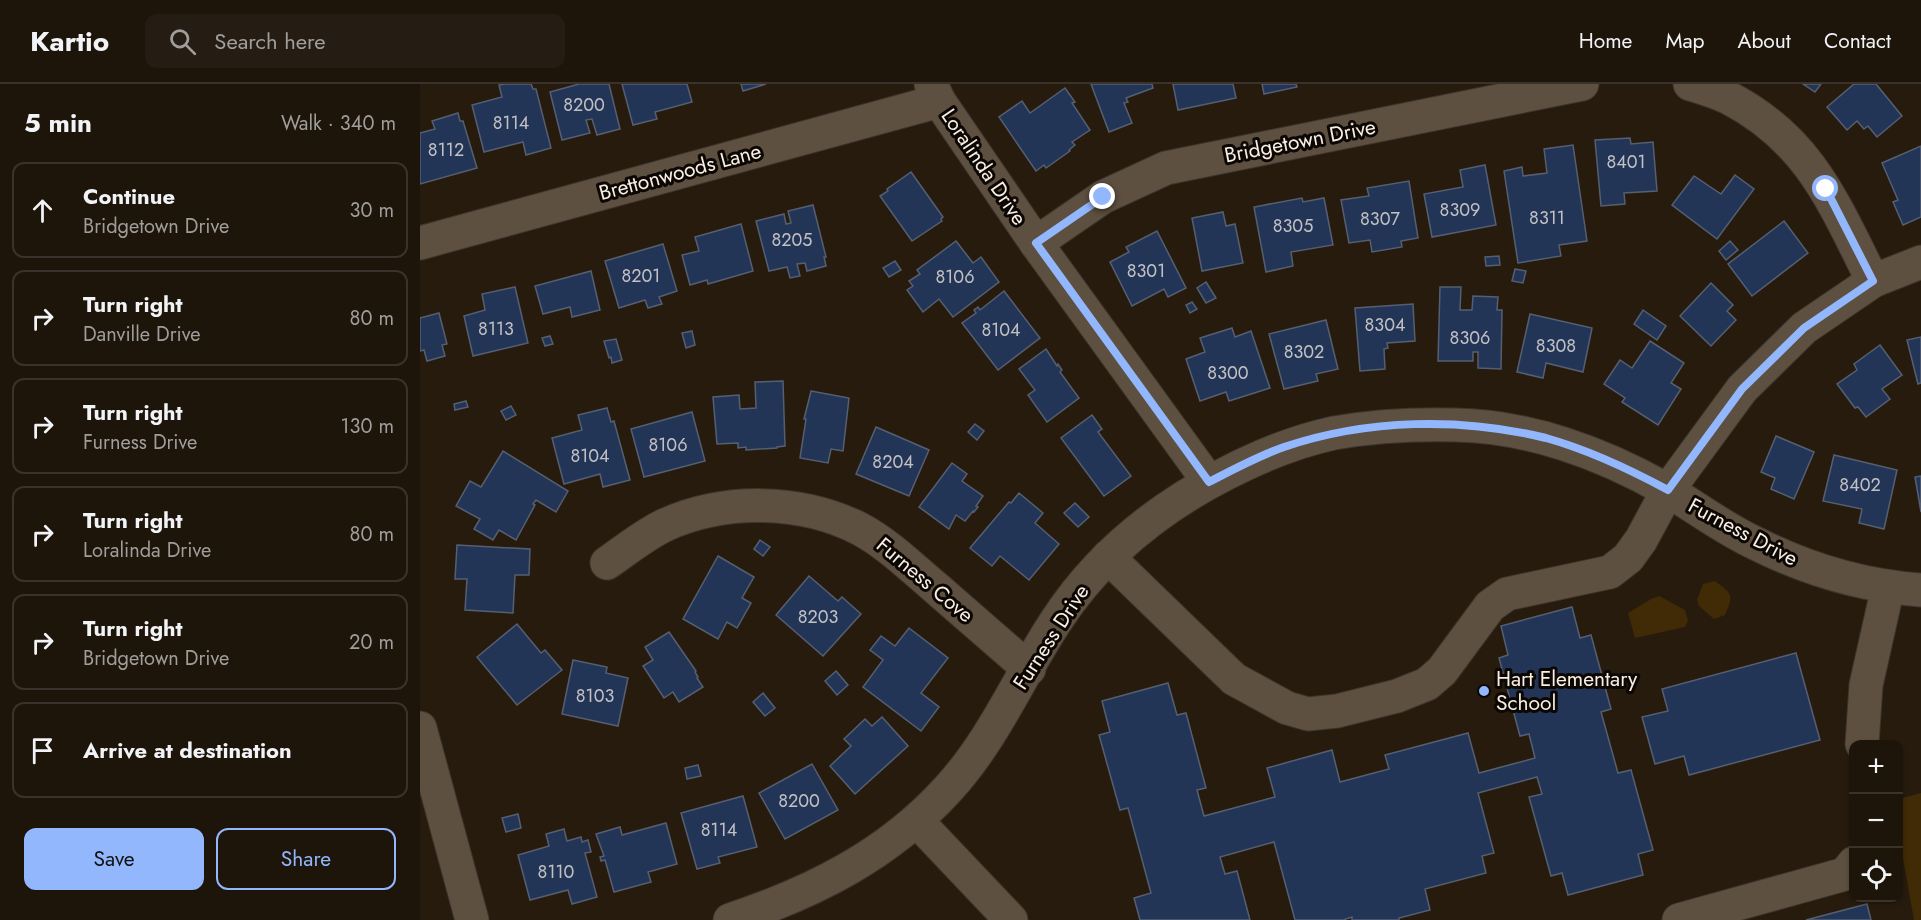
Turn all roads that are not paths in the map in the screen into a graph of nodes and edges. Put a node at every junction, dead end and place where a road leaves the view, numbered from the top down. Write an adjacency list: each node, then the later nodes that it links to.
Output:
1 (1582, 84): 5 (street, Bridgetown Drive)
2 (1690, 84): 7 (street)
3 (935, 93): 4 (street, Brettonwoods Lane); 5 (street, Loralinda Drive)
4 (420, 243)
5 (1036, 243): 8 (street, Loralinda Drive)
6 (1921, 262): 7 (street)
7 (1873, 281): 9 (street)
8 (1209, 482): 9 (street, Furness Drive); 10 (street, Furness Drive)
9 (1668, 490): 10 (street); 12 (street, Furness Drive)
10 (1108, 556): 14 (street, Furness Drive)
11 (608, 563): 14 (street, Furness Cove)
12 (1888, 587): 13 (street, Furness Drive); 16 (street)
13 (1921, 590)
14 (1029, 669): 17 (street, Furness Drive)
15 (420, 728): 19 (street)
16 (1862, 740)
17 (917, 821): 20 (street, Furness Drive); 21 (street)
18 (1849, 869): 22 (street)
19 (472, 920)
20 (730, 920)
21 (1011, 920)
22 (1679, 920)

